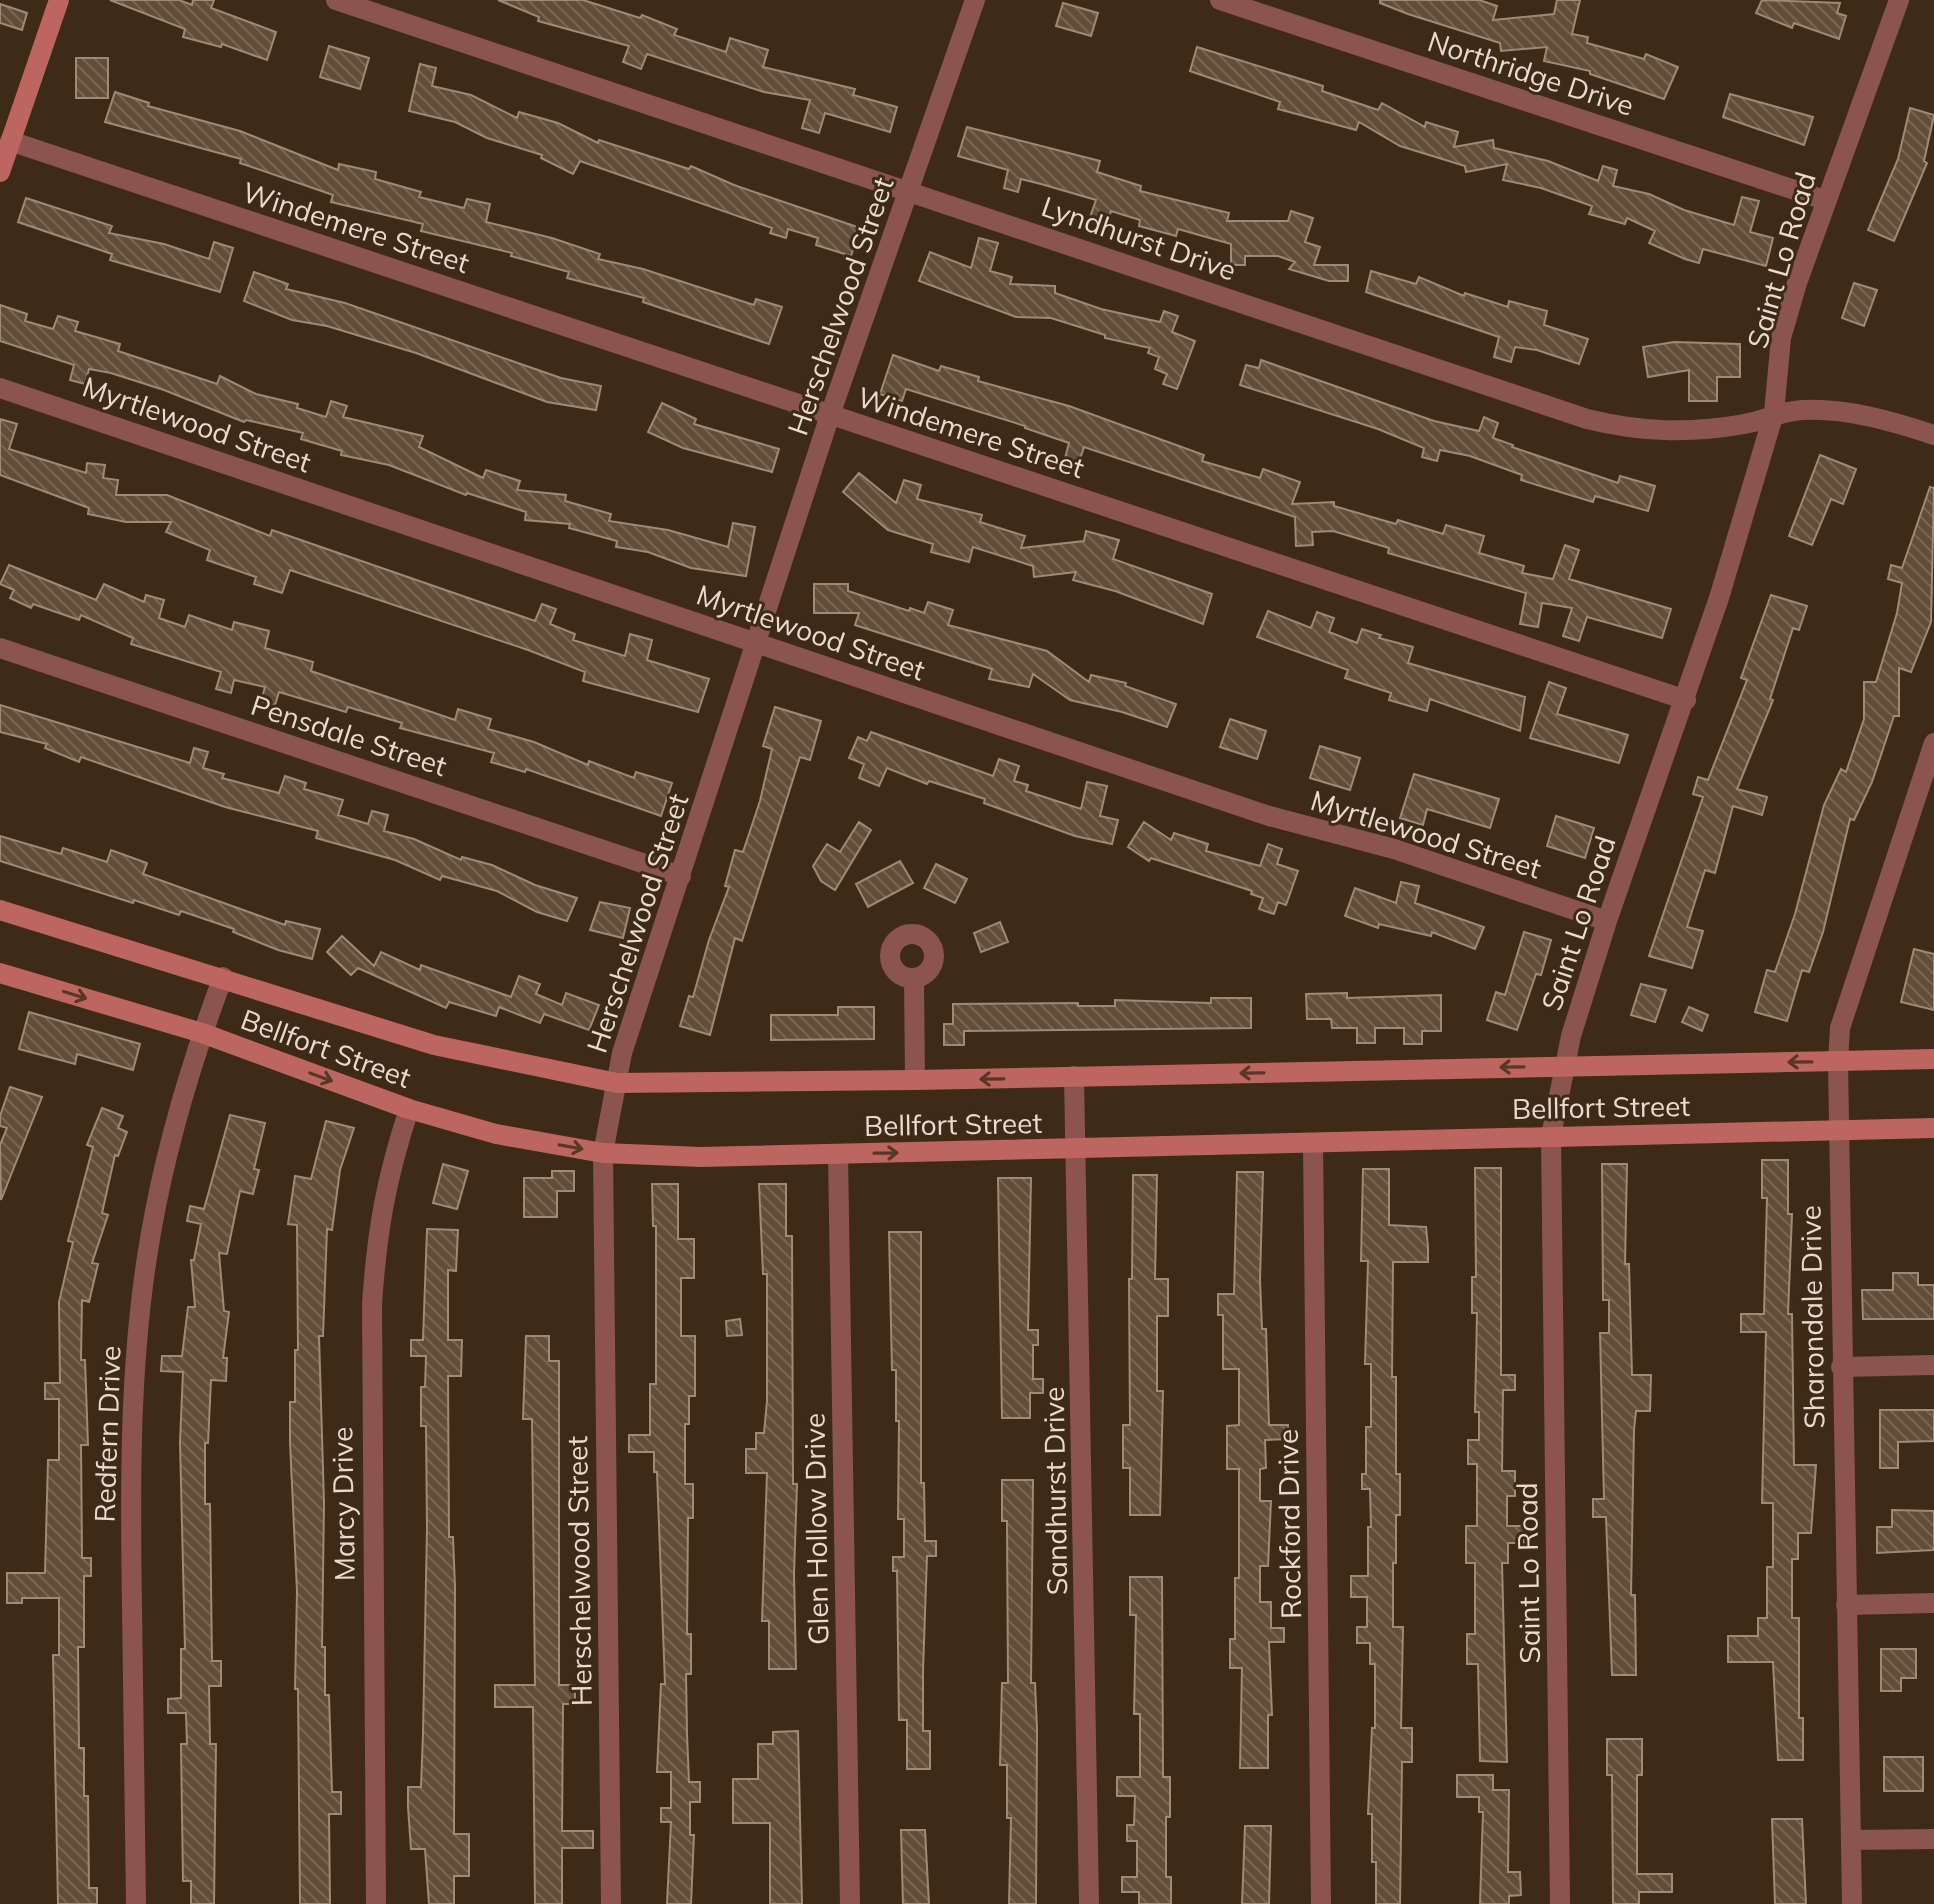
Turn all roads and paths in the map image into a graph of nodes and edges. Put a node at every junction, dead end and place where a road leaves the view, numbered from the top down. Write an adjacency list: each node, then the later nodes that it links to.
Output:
1 (59, 0): 6 (main road)
2 (336, 0): 8 (street, Lyndhurst Drive)
3 (975, 0): 8 (street, Herschelwood Street)
4 (1220, 0): 9 (street, Northridge Drive)
5 (1899, 0): 9 (street, Saint Lo Road)
6 (10, 141): 7 (main road); 12 (street, Windemere Street)
7 (0, 172)
8 (911, 191): 11 (street, Lyndhurst Drive); 12 (street, Herschelwood Street)
9 (1825, 200): 11 (street, Saint Lo Road)
10 (0, 388): 14 (street, Myrtlewood Street)
11 (1774, 413): 13 (street, Lyndhurst Drive); 16 (street, Saint Lo Road)
12 (830, 415): 14 (street, Herschelwood Street); 16 (street, Windemere Street)
13 (1934, 435)
14 (758, 643): 18 (street, Herschelwood Street); 20 (street, Myrtlewood Street)
15 (0, 648): 18 (street, Pensdale Street)
16 (1686, 700): 20 (street, Saint Lo Road)
17 (1934, 743): 26 (street, Sharondale Drive)
18 (681, 876): 30 (street, Herschelwood Street)
19 (0, 910): 22 (main road, Bellfort Street)
20 (1607, 921): 27 (street, Saint Lo Road)
21 (0, 973): 24 (main road, Bellfort Street, one-way to 24)
22 (223, 977): 24 (street, Redfern Drive); 30 (main road, Bellfort Street)
23 (914, 978): 29 (street)
24 (202, 1033): 31 (main road, Bellfort Street, one-way to 31); 45 (street, Redfern Drive)
25 (1934, 1059): 26 (main road, Bellfort Street)
26 (1838, 1061): 27 (main road, Bellfort Street, one-way to 27); 33 (street, Sharondale Drive)
27 (1564, 1066): 28 (main road, Bellfort Street, one-way to 28); 34 (street, Saint Lo Road)
28 (1074, 1076): 29 (main road, Bellfort Street, one-way to 29); 36 (street, Sandhurst Drive)
29 (915, 1080): 30 (main road, Bellfort Street)
30 (617, 1083): 37 (street, Herschelwood Street)
31 (409, 1109): 37 (main road, Bellfort Street, one-way to 37); 46 (street, Marcy Drive)
32 (1934, 1128): 33 (main road, Bellfort Street)
33 (1836, 1131): 34 (main road, Bellfort Street); 40 (street, Sharondale Drive)
34 (1551, 1136): 35 (main road, Bellfort Street); 51 (street, Saint Lo Road)
35 (1313, 1143): 36 (main road, Bellfort Street); 50 (street, Rockford Drive)
36 (1078, 1149): 38 (main road, Bellfort Street, one-way to 36); 49 (street, Sandhurst Drive)
37 (603, 1153): 38 (main road, Bellfort Street); 47 (street, Herschelwood Street)
38 (838, 1154): 48 (street, Glen Hollow Drive)
39 (1934, 1365): 40 (street)
40 (1841, 1367): 42 (street, Sharondale Drive)
41 (1934, 1603): 42 (street)
42 (1846, 1605): 44 (street, Sharondale Drive)
43 (1934, 1839): 44 (street)
44 (1851, 1840): 52 (street, Sharondale Drive)
45 (136, 1904)
46 (376, 1904)
47 (611, 1904)
48 (850, 1904)
49 (1089, 1904)
50 (1321, 1904)
51 (1560, 1904)
52 (1852, 1904)

